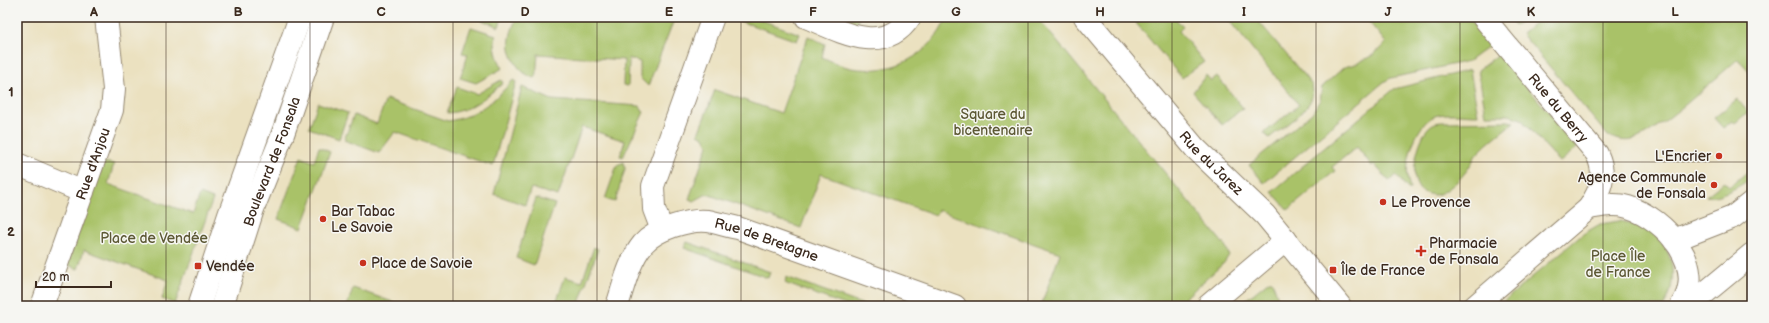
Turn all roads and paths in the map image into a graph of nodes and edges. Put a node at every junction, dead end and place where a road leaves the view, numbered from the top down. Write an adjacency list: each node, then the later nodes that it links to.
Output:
1 (106, 17): 10 (street, Rue d'Anjou)
2 (300, 17): 18 (street, Boulevard de Fonsala)
3 (323, 17): 19 (street, Boulevard de Fonsala)
4 (713, 17): 13 (street)
5 (806, 17): 6 (street)
6 (910, 17)
7 (1085, 17): 14 (street, Rue du Jarez)
8 (1483, 17): 12 (street, Rue du Berry)
9 (17, 164): 10 (street)
10 (82, 192): 17 (street, Rue d'Anjou)
11 (1752, 202): 15 (street)
12 (1589, 208): 15 (street); 24 (street)
13 (662, 230): 20 (street, Rue de Bretagne); 21 (street, Rue de Bretagne)
14 (1286, 240): 22 (street); 23 (street, Rue du Jarez)
15 (1674, 240): 25 (street)
16 (1752, 254): 26 (street)
17 (42, 306)
18 (199, 306)
19 (222, 306)
20 (617, 306)
21 (955, 306)
22 (1208, 306)
23 (1340, 306)
24 (1475, 306)
25 (1681, 306)
26 (1689, 306)

